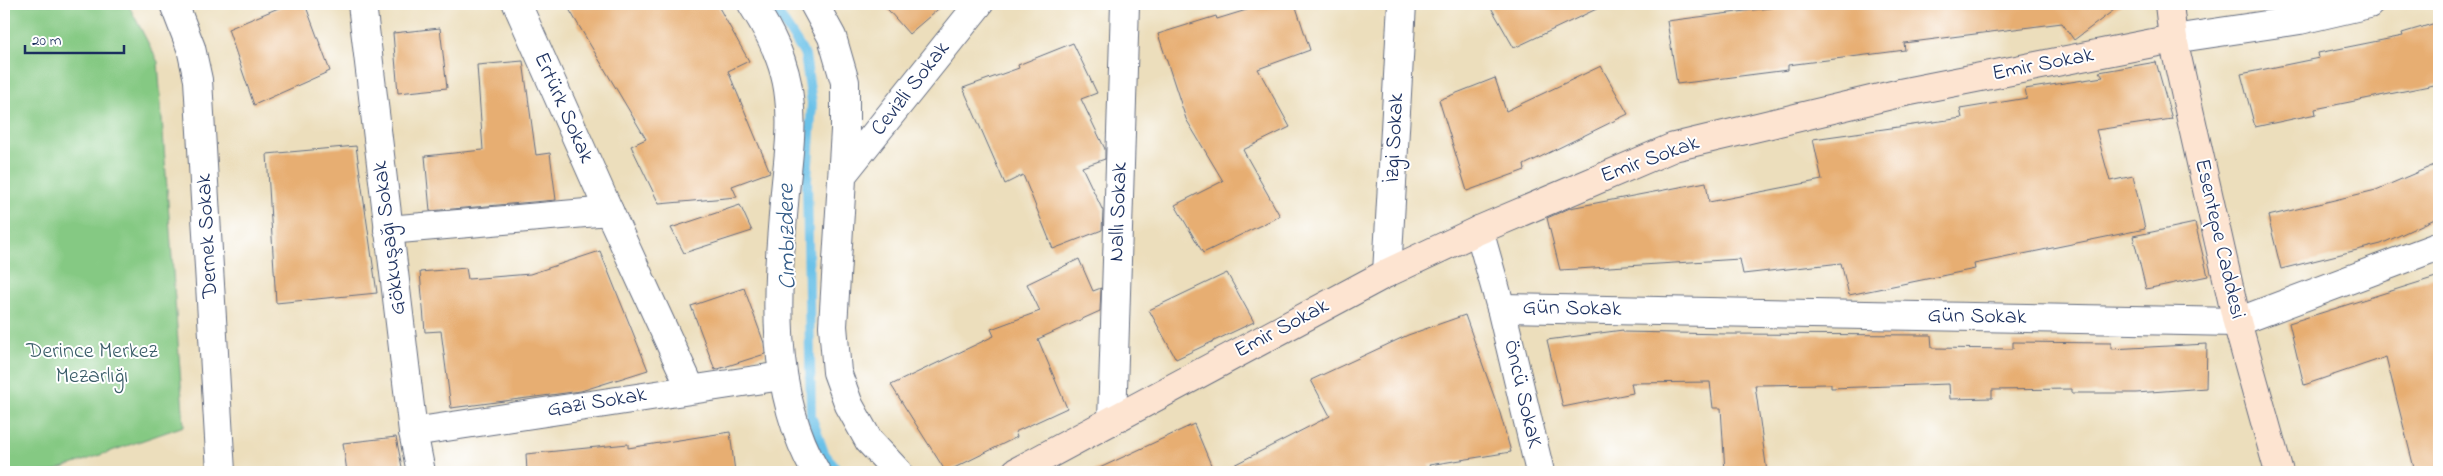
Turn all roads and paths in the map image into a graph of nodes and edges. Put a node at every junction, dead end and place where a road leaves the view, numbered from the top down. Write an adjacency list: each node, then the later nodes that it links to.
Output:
1 (174, 4): 24 (street, Dernek Sokak)
2 (362, 4): 14 (street, Gökkuşağı Sokak)
3 (517, 4): 13 (street, Ertürk Sokak)
4 (752, 4): 20 (street)
5 (814, 4): 12 (street)
6 (979, 4): 12 (street, Cevizli Sokak)
7 (1125, 4): 22 (street, Nallı Sokak)
8 (1402, 4): 17 (street, İzgi Sokak)
9 (2169, 4): 11 (street, Esentepe Caddesi)
10 (2369, 4): 11 (street, Emir Sokak)
11 (2173, 39): 15 (street, Emir Sokak); 19 (street, Esentepe Caddesi)
12 (843, 174): 27 (street)
13 (609, 211): 14 (street); 21 (street, Ertürk Sokak)
14 (388, 230): 23 (street, Gökkuşağı Sokak)
15 (1479, 230): 17 (street, Emir Sokak); 18 (street, Öncü SokaK)
16 (2439, 246): 19 (street, Gün Sokak)
17 (1387, 273): 22 (street, Emir Sokak)
18 (1501, 308): 19 (street, Gün Sokak); 29 (street, Öncü SokaK)
19 (2237, 322): 30 (street, Esentepe Caddesi)
20 (782, 376): 21 (street, Gazi Sokak); 26 (street)
21 (691, 389): 23 (street, Gazi Sokak)
22 (1112, 421): 28 (street, Emir Sokak)
23 (413, 432): 25 (street, Gökkuşağı Sokak)
24 (221, 472)
25 (421, 472)
26 (816, 472)
27 (898, 472)
28 (1016, 472)
29 (1540, 472)
30 (2279, 472)

